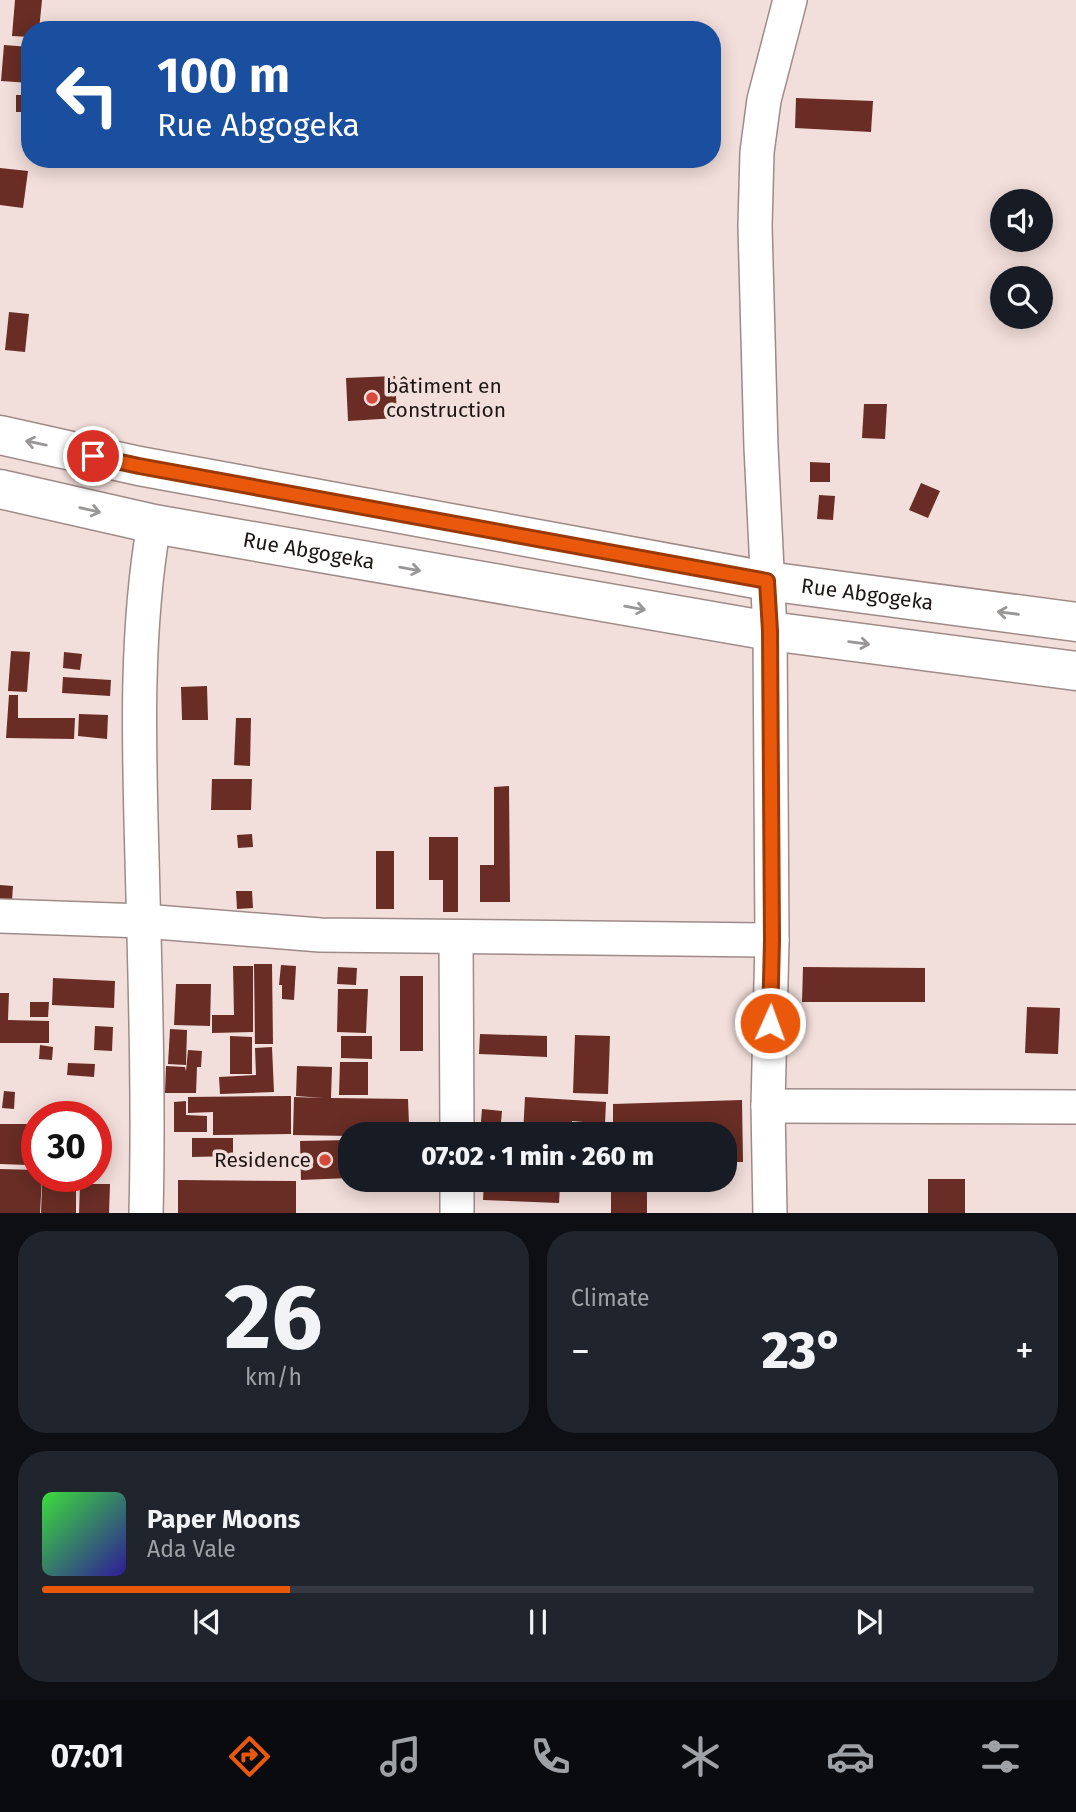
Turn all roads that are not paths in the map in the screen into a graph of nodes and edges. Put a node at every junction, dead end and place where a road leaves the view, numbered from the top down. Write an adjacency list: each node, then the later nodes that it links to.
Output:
1 (790, 0): 5 (street)
2 (0, 435): 5 (main road, Rue Abgogeka, one-way to 2)
3 (0, 489): 4 (main road, Rue Abgogeka, one-way to 4)
4 (154, 524): 7 (main road, Rue Abgogeka, one-way to 7); 10 (street)
5 (767, 581): 6 (main road, Rue Abgogeka, one-way to 5); 7 (street)
6 (1076, 622)
7 (770, 631): 8 (main road, Rue Abgogeka, one-way to 8); 12 (street)
8 (1076, 671)
9 (0, 916): 10 (street)
10 (143, 921): 11 (street); 17 (street)
11 (456, 938): 12 (street); 15 (street)
12 (772, 940): 13 (street)
13 (768, 1106): 14 (street); 19 (street)
14 (1076, 1107)
15 (457, 1122)
16 (457, 1192): 18 (street)
17 (146, 1213)
18 (457, 1213)
19 (770, 1213)

